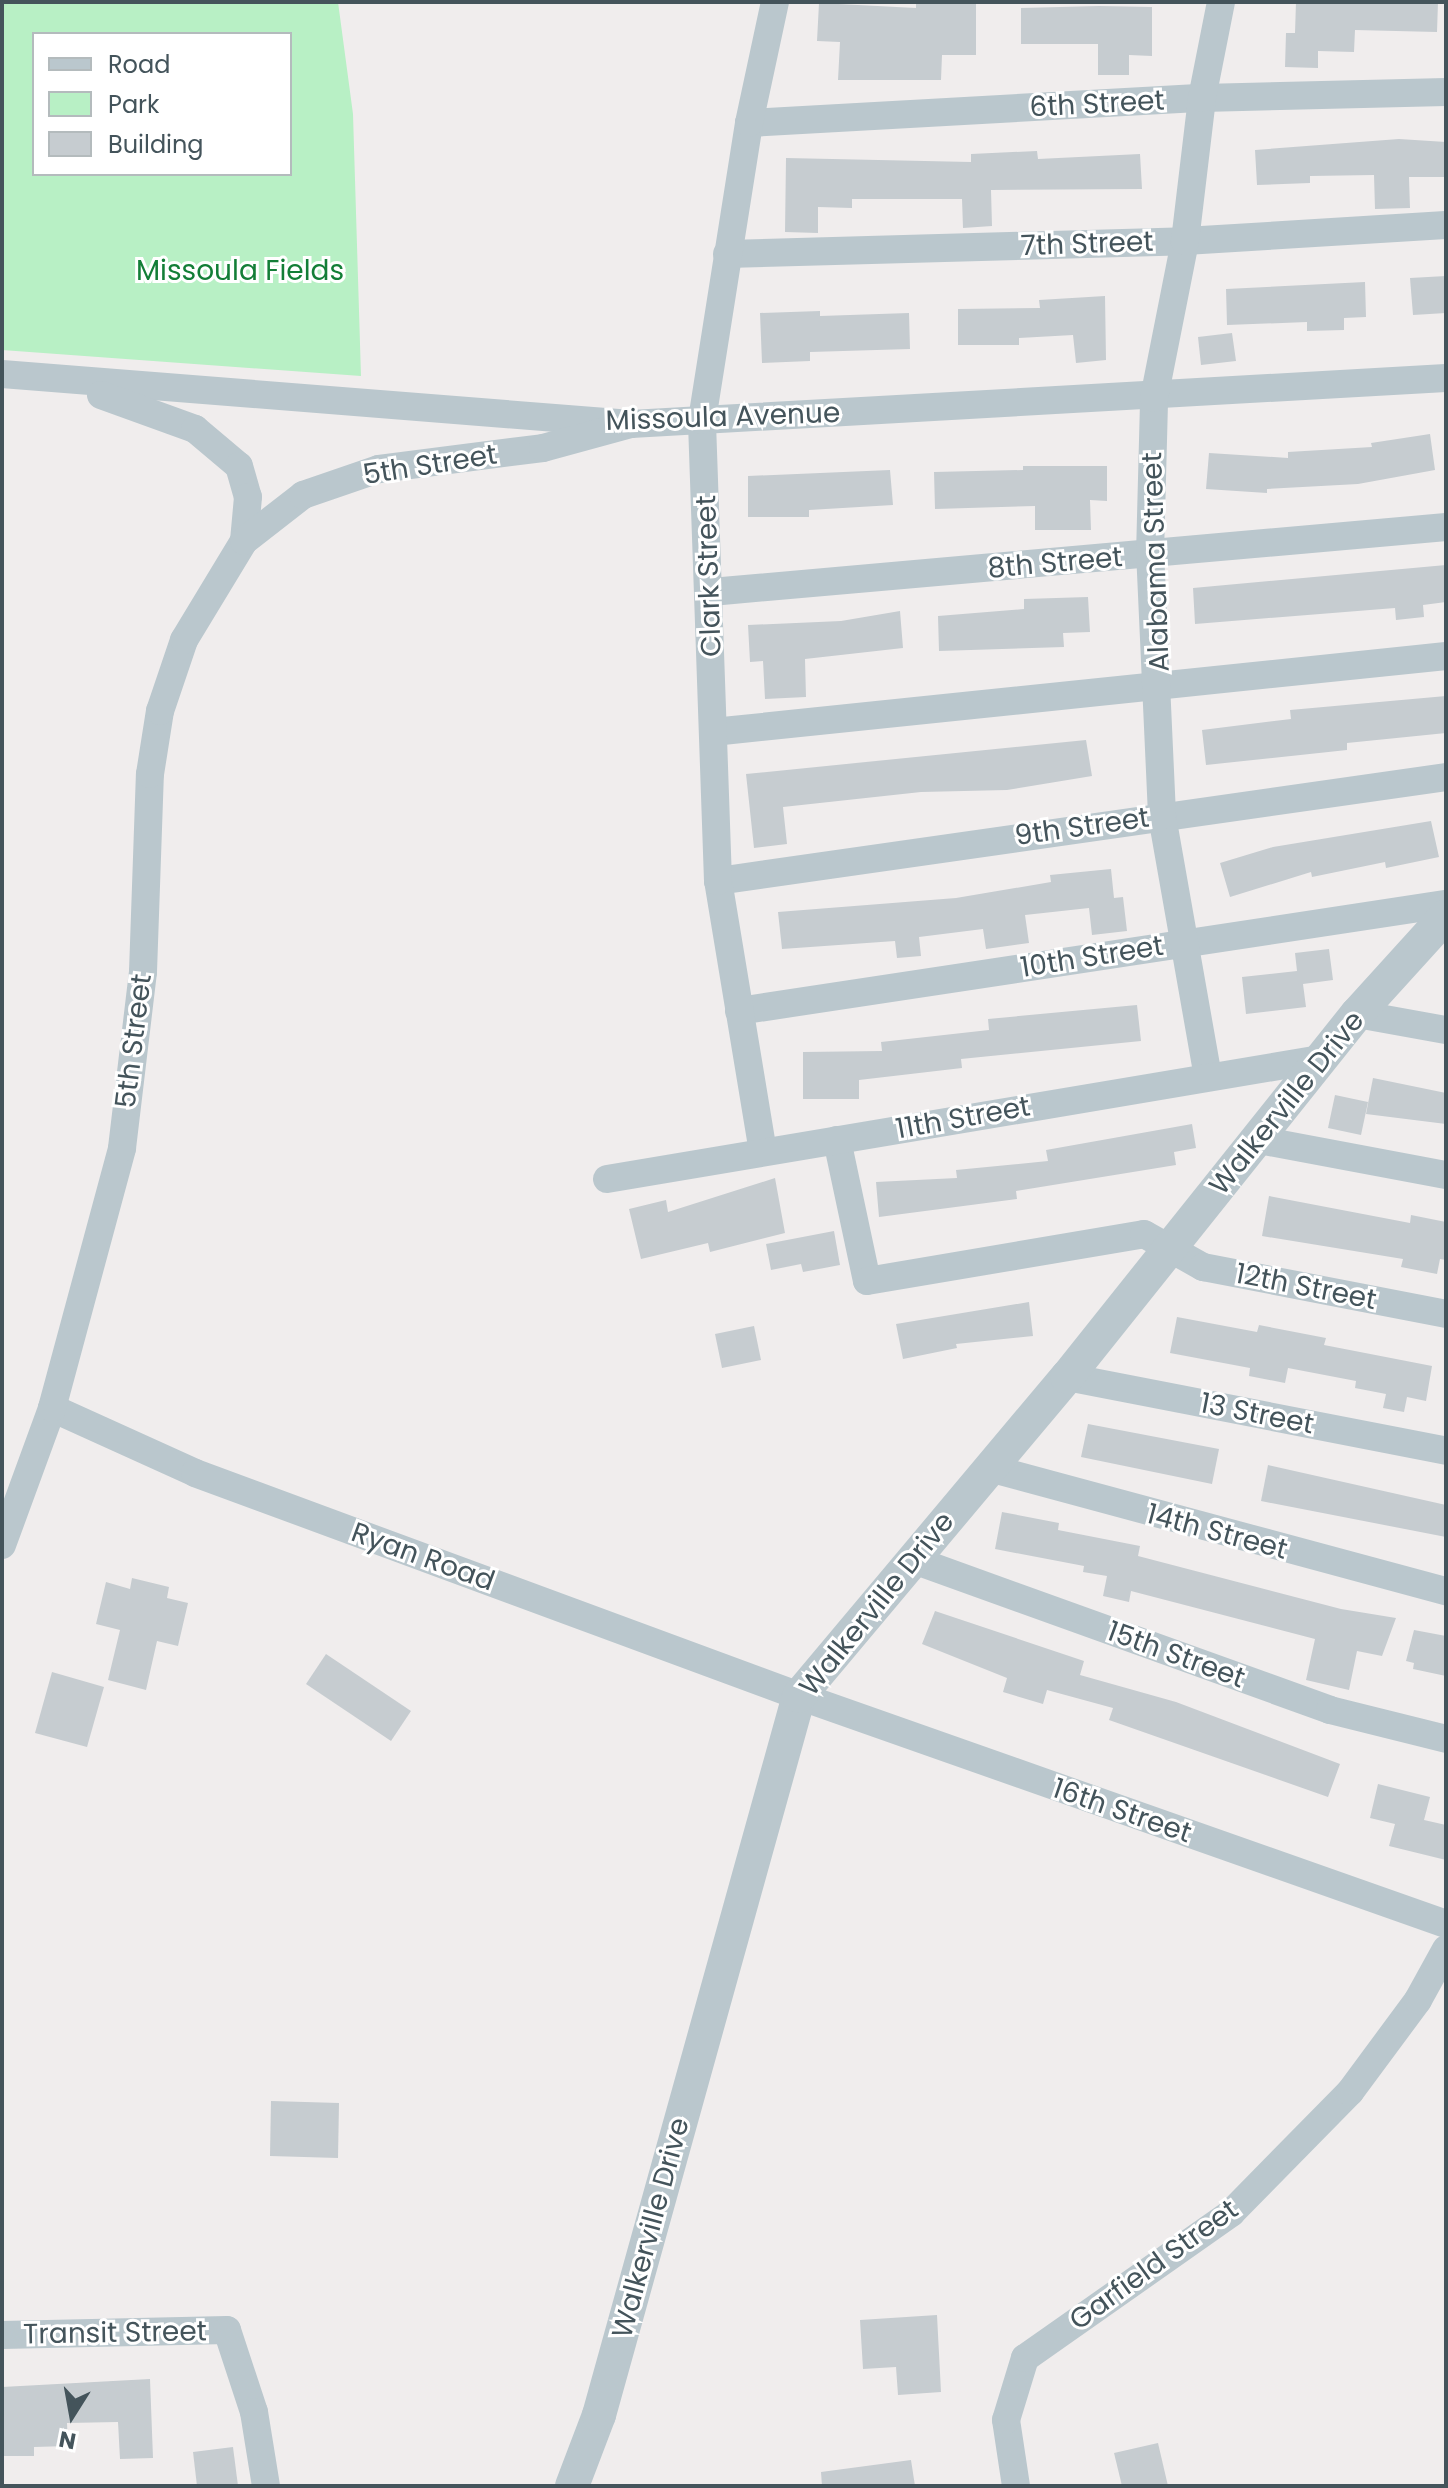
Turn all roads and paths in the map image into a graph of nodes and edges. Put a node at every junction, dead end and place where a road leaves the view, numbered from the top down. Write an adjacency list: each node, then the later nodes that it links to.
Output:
1 (775, 2): 5 (street, Clark Street)
2 (1221, 2): 4 (street, Alabama Street)
3 (1446, 92): 4 (street, 6th Street)
4 (1202, 98): 5 (street, 6th Street); 7 (street, Alabama Street)
5 (749, 123): 8 (street, Clark Street)
6 (1446, 225): 7 (street, 7th Street)
7 (1185, 241): 8 (street, 7th Street); 12 (street, Alabama Street)
8 (727, 254): 13 (street, Clark Street)
9 (2, 374): 11 (street, Missoula Avenue)
10 (1446, 378): 12 (street, Missoula Avenue)
11 (67, 382): 14 (street, Missoula Avenue); 16 (street, 5th Street)
12 (1154, 398): 13 (street, Missoula Avenue); 17 (street, Alabama Street)
13 (702, 420): 14 (street, Missoula Avenue); 18 (street, Clark Street)
14 (631, 424): 16 (street, 5th Street)
15 (1446, 527): 17 (street, 8th Street)
16 (244, 541): 41 (street, 5th Street)
17 (1150, 555): 18 (street, 8th Street); 20 (street, Alabama Street)
18 (711, 592): 21 (street, Clark Street)
19 (1446, 656): 20 (street)
20 (1160, 683): 21 (street); 23 (street, Alabama Street)
21 (713, 732): 24 (street, Clark Street)
22 (1446, 777): 23 (street, 9th Street)
23 (1162, 815): 24 (street, 9th Street); 27 (street, Alabama Street)
24 (718, 881): 28 (street, Clark Street)
25 (1446, 904): 27 (street, 10th Street)
26 (1446, 916): 29 (street, Walkerville Drive)
27 (1185, 943): 28 (street, 10th Street); 32 (street, Alabama Street)
28 (739, 1011): 35 (street, Clark Street)
29 (1357, 1014): 30 (street); 31 (street, Walkerville Drive)
30 (1446, 1030)
31 (1320, 1059): 32 (street, 11th Street); 34 (street, Walkerville Drive)
32 (1208, 1077): 33 (street, 11th Street)
33 (837, 1140): 35 (street, 11th Street); 38 (street)
34 (1259, 1140): 36 (street); 38 (street, Walkerville Drive)
35 (763, 1152): 37 (street, 11th Street)
36 (1446, 1175)
37 (607, 1179)
38 (1171, 1248): 39 (street, 12th Street); 40 (street, Walkerville Drive)
39 (1446, 1314)
40 (1067, 1377): 42 (street, 13 Street); 43 (street, Walkerville Drive)
41 (52, 1408): 44 (street, 5th Street); 47 (street, Ryan Road)
42 (1446, 1451)
43 (989, 1468): 45 (street, Walkerville Drive); 46 (street, 14th Street)
44 (2, 1545)
45 (911, 1559): 47 (street, Walkerville Drive); 48 (street, 15th Street)
46 (1446, 1591)
47 (799, 1696): 49 (street, 16th Street); 53 (street, Walkerville Drive)
48 (1446, 1739)
49 (1446, 1924)
50 (1446, 1949): 54 (street, Garfield Street)
51 (2, 2335): 52 (street, Transit Street)
52 (266, 2486)
53 (572, 2486)
54 (1016, 2486)

